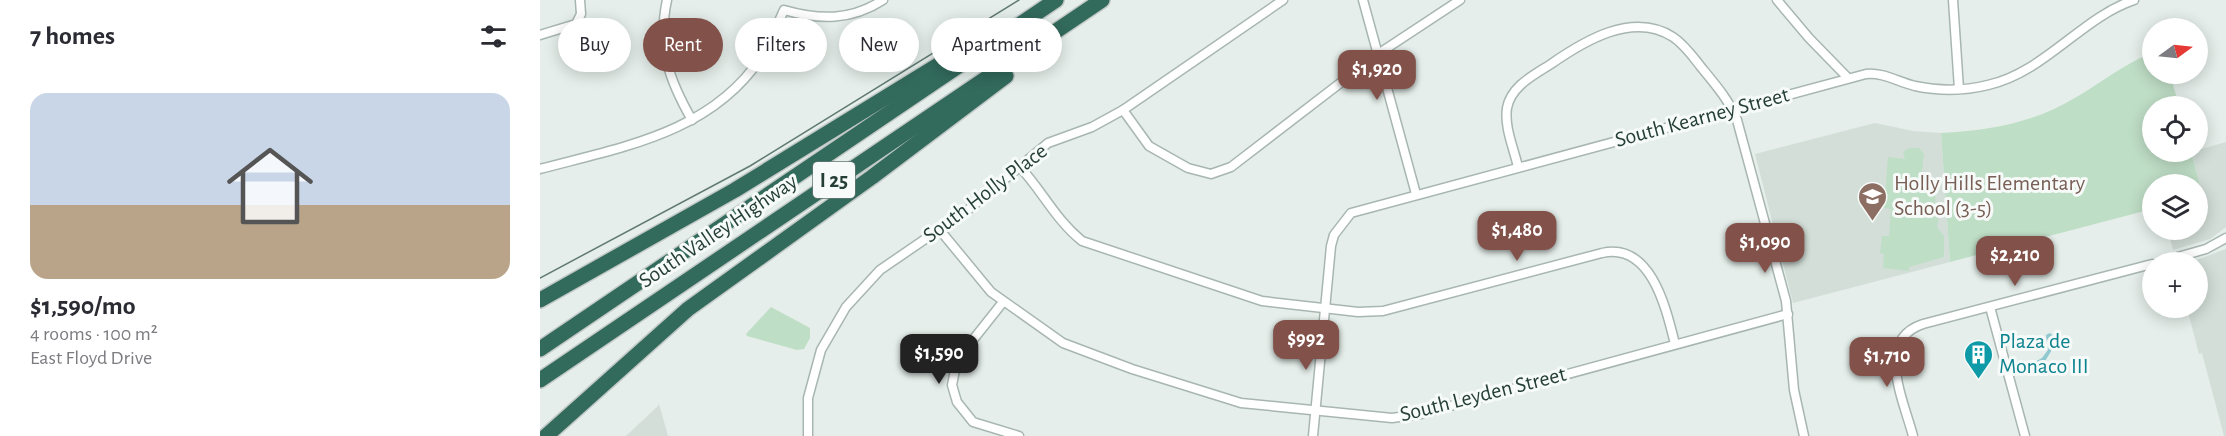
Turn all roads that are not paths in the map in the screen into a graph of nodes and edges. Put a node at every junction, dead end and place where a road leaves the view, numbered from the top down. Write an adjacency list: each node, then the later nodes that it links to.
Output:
1 (667, 0): 22 (street)
2 (786, 0): 14 (street)
3 (883, 0): 14 (street)
4 (1046, 0): 31 (highway)
5 (1056, 0): 37 (highway, South Valley Highway / I 25)
6 (1102, 0): 15 (highway, South Valley Highway / I 25)
7 (1283, 0): 21 (street, South Holly Place)
8 (1363, 0): 17 (street)
9 (1460, 0): 17 (street)
10 (1777, 0): 18 (street)
11 (1953, 0): 19 (street)
12 (2134, 0): 19 (street, South Kearney Street)
13 (581, 3): 16 (street)
14 (784, 10): 22 (street)
15 (1075, 18): 38 (highway, South Valley Highway / I 25); 40 (highway)
16 (540, 35)
17 (1378, 54): 21 (street); 26 (street)
18 (1848, 78): 19 (street, South Kearney Street); 20 (street, South Kearney Street)
19 (1959, 90)
20 (1732, 109): 24 (street, South Kearney Street); 24 (street); 35 (street)
21 (1123, 110): 23 (street, South Holly Place)
22 (692, 120): 25 (street)
23 (1020, 167): 27 (street, South Holly Place); 34 (street)
24 (1518, 167): 26 (street, South Kearney Street)
25 (540, 169)
26 (1416, 194): 34 (street, South Kearney Street)
27 (939, 229): 32 (street, South Leyden Street); 43 (street, South Holly Place)
28 (2226, 238): 29 (street)
29 (2197, 252)
30 (2142, 267): 33 (street)
31 (540, 299)
32 (1003, 302): 39 (street, South Leyden Street); 44 (street)
33 (1990, 307): 47 (street); 48 (street)
34 (1325, 308): 36 (street); 39 (street, South Kearney Street)
35 (1788, 314): 36 (street, South Leyden Street); 46 (street)
36 (1675, 344): 39 (street, South Leyden Street)
37 (540, 349)
38 (540, 380)
39 (1315, 411): 45 (street, South Kearney Street)
40 (569, 416): 41 (highway); 42 (highway)
41 (546, 436)
42 (557, 436)
43 (808, 436)
44 (1019, 436)
45 (1312, 436)
46 (1804, 436)
47 (1913, 436)
48 (2025, 436)

